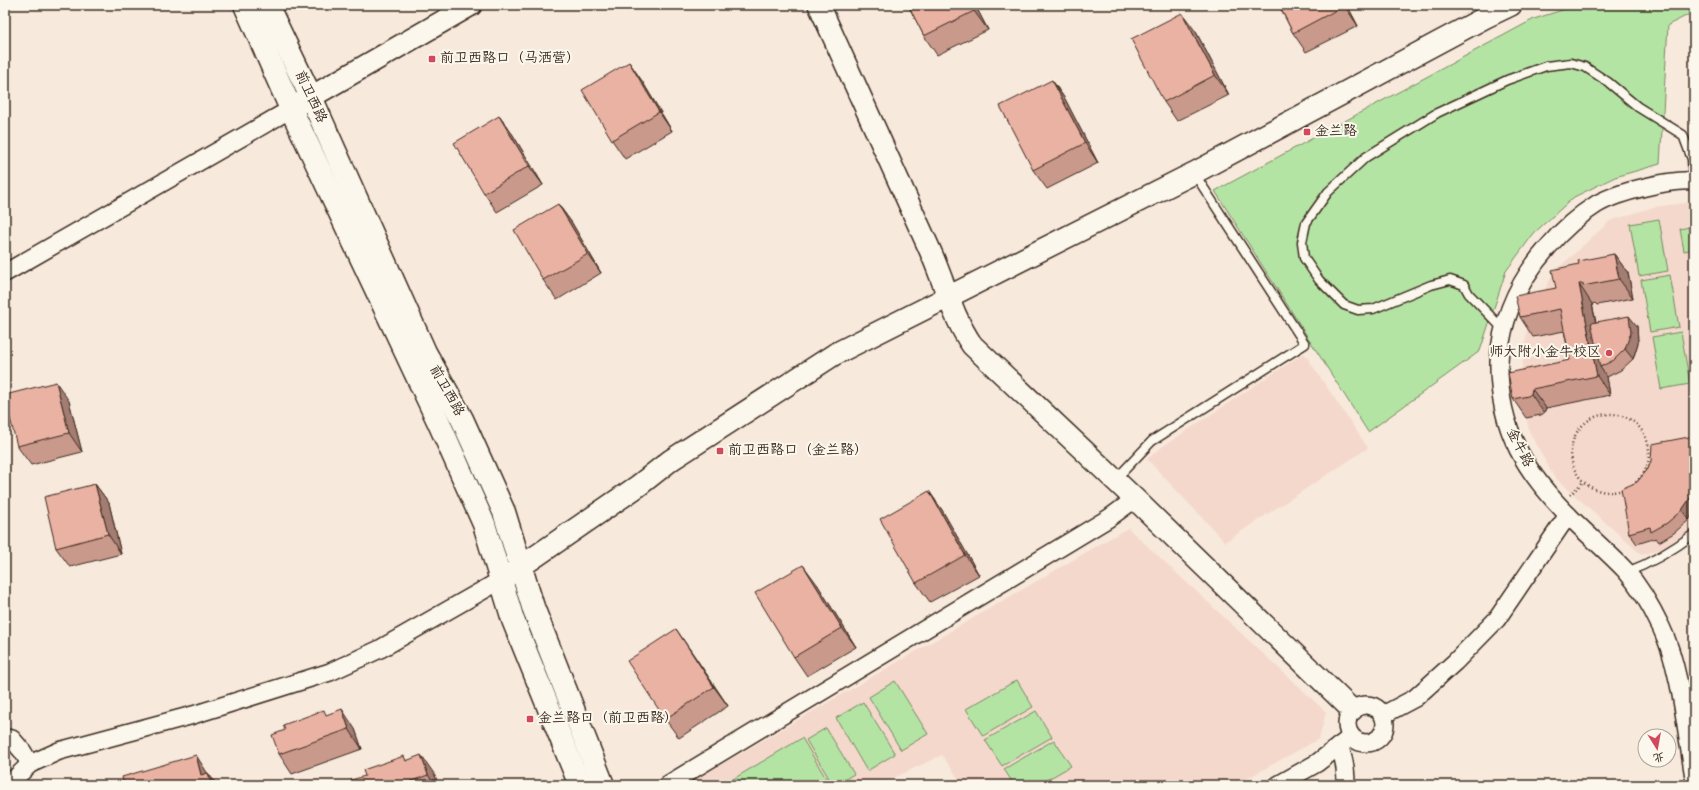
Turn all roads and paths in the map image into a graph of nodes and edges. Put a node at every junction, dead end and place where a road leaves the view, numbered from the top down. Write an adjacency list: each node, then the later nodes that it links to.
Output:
1 (245, 5): 8 (main road, 前卫西路)
2 (267, 5): 7 (main road, 前卫西路)
3 (471, 5): 7 (street)
4 (818, 5): 12 (street)
5 (1511, 5): 6 (street)
6 (1483, 11): 9 (street)
7 (310, 97): 8 (street); 19 (main road, 前卫西路)
8 (291, 109): 11 (street); 21 (main road, 前卫西路)
9 (1194, 173): 12 (street); 14 (lane)
10 (1693, 181): 13 (street, 金牛路); 13 (lane)
11 (5, 273)
12 (949, 297): 14 (street); 19 (street)
13 (1504, 330): 17 (street, 金牛路)
14 (1115, 480): 16 (street)
15 (1584, 481): 15 (path); 17 (path)
16 (1135, 499): 22 (street); 31 (street)
17 (1564, 510): 20 (street, 金牛路); 23 (street)
18 (1694, 534): 20 (lane)
19 (520, 567): 21 (street); 30 (main road, 前卫西路)
20 (1627, 572): 27 (street, 金牛路)
21 (501, 580): 26 (street); 29 (main road, 前卫西路)
22 (1352, 710): 23 (street); 25 (street)
23 (1383, 715): 25 (street)
24 (5, 738): 26 (street)
25 (1345, 742): 32 (street); 33 (street)
26 (30, 764): 28 (street)
27 (1694, 777)
28 (8, 785)
29 (580, 785)
30 (603, 785)
31 (667, 785)
32 (1278, 785)
33 (1346, 785)

